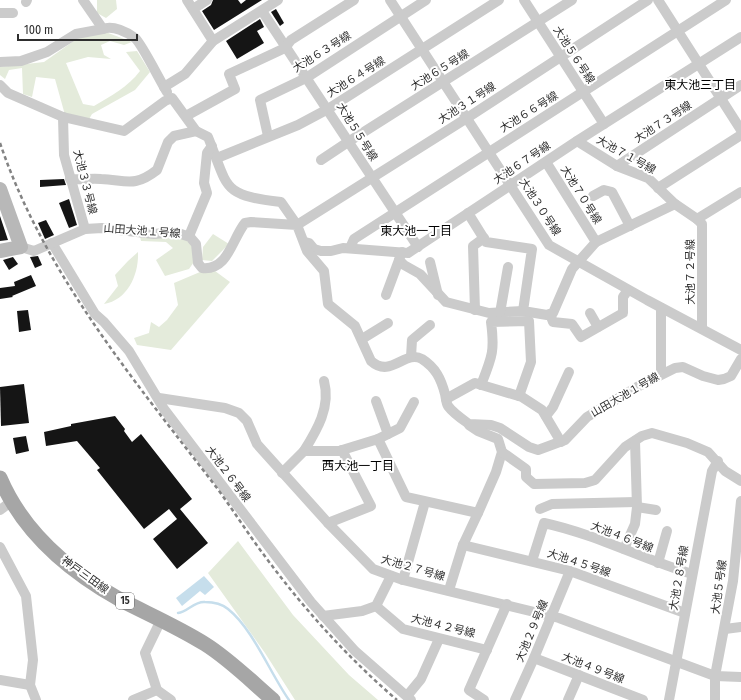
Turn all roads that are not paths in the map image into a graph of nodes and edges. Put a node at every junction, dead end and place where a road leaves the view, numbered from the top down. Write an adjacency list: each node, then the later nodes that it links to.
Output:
1 (83, 0): 20 (street)
2 (187, 0): 14 (street)
3 (207, 0): 14 (street)
4 (354, 0): 24 (street)
5 (390, 0): 18 (street, 大池３０号線)
6 (426, 0): 18 (street, 大池６３号線)
7 (499, 0): 25 (street, 大池６４号線)
8 (524, 0): 19 (street, 大池５６号線)
9 (572, 0): 19 (street, 大池６５号線)
10 (648, 0): 26 (street, 大池３１号線)
11 (658, 0): 21 (street)
12 (726, 0): 21 (street, 大池６６号線)
13 (275, 1): 15 (street)
14 (193, 9): 23 (street)
15 (262, 11): 23 (street); 24 (street, 大池５５号線)
16 (0, 13): 17 (street)
17 (13, 13)
18 (401, 16): 25 (street, 大池３０号線); 29 (street, 大池６３号線)
19 (538, 22): 26 (street, 大池５６号線); 30 (street, 大池６５号線)
20 (103, 29): 27 (street); 33 (street)
21 (677, 32): 28 (street); 34 (street, 大池６６号線)
22 (741, 37): 28 (street, 大池６７号線)
23 (212, 41): 33 (street)
24 (285, 48): 29 (street, 大池５５号線); 38 (street)
25 (422, 50): 30 (street, 大池３０号線); 37 (street, 大池６４号線)
26 (561, 56): 34 (street, 大池５６号線); 40 (street, 大池３１号線)
27 (0, 62)
28 (698, 64): 36 (street); 41 (street, 大池６７号線)
29 (306, 78): 37 (street, 大池５５号線); 45 (street, 大池６３号線)
30 (443, 83): 40 (street, 大池３０号線); 47 (street, 大池６５号線)
31 (741, 85): 36 (street, 大池７３号線)
32 (0, 86): 39 (street)
33 (164, 87): 35 (street)
34 (584, 92): 41 (street, 大池５６号線); 49 (street, 大池６６号線)
35 (172, 98): 38 (street); 39 (street)
36 (720, 99): 42 (street); 53 (street, 大池７３号線)
37 (328, 109): 45 (street, 大池６４号線); 47 (street, 大池５５号線)
38 (186, 116): 43 (street)
39 (63, 117): 55 (street, 大池３３号線)
40 (468, 118): 49 (street, 大池３０号線); 54 (street, 大池３１号線)
41 (604, 124): 46 (street, 大池６７号線)
42 (741, 130)
43 (196, 131): 48 (street); 55 (street)
44 (741, 135): 57 (street)
45 (268, 136): 50 (street, 大池６４号線)
46 (577, 141): 52 (street, 大池６７号線); 53 (street, 大池７１号線)
47 (348, 142): 51 (street, 大池６５号線); 54 (street, 大池５５号線)
48 (212, 146): 50 (street); 68 (street)
49 (490, 152): 56 (street, 大池３０号線); 62 (street, 大池６６号線)
50 (217, 158): 65 (street)
51 (321, 160)
52 (546, 162): 56 (street, 大池６７号線); 72 (street, 大池７０号線)
53 (617, 166): 57 (street, 大池７１号線)
54 (371, 178): 62 (street, 大池５５号線); 65 (street, 大池３１号線)
55 (70, 179): 67 (street, 大池３３号線)
56 (511, 185): 63 (street, 大池６７号線); 71 (street, 大池３０号線)
57 (658, 188): 61 (street, 大池７１号線)
58 (0, 189): 74 (street)
59 (741, 192): 64 (street)
60 (593, 196): 66 (street)
61 (675, 204): 64 (street, 大池７１号線); 66 (street, 大池７０号線)
62 (396, 213): 75 (street, 大池５５号線); 76 (street, 大池６６号線)
63 (468, 213): 69 (street); 75 (street, 大池６７号線)
64 (697, 219): 95 (street, 大池７２号線)
65 (297, 225): 68 (street, 山田大池１号線); 70 (street)
66 (630, 226): 72 (street, 大池７０号線)
67 (85, 229): 68 (street, 山田大池１号線); 73 (street, 山田大池１号線)
68 (189, 236)
69 (484, 238): 77 (street); 87 (street)
70 (304, 242): 76 (street, 大池６７号線); 96 (street)
71 (547, 242): 77 (street); 80 (street, 大池３０号線)
72 (596, 242): 80 (street, 大池７０号線)
73 (52, 243): 74 (street, 山田大池１号線); 105 (street, 大池２６号線)
74 (21, 247): 78 (street, 山田大池１号線)
75 (418, 247): 79 (street, 大池６７号線)
76 (350, 248): 79 (street, 大池６７号線)
77 (532, 249): 88 (street)
78 (0, 251)
79 (401, 256): 84 (street); 85 (street)
80 (578, 261): 83 (street, 大池３０号線); 91 (street, 大池７０号線)
81 (430, 262): 85 (street)
82 (508, 266): 89 (street)
83 (628, 290): 86 (street, 大池３０号線); 94 (street)
84 (386, 295)
85 (438, 295): 87 (street)
86 (662, 308): 95 (street, 大池３０号線); 101 (street)
87 (475, 310): 89 (street)
88 (523, 311): 89 (street); 91 (street)
89 (500, 312)
90 (590, 313): 94 (street)
91 (550, 314): 94 (street)
92 (388, 323): 96 (street)
93 (430, 325): 98 (street)
94 (598, 327)
95 (702, 328): 97 (street, 大池３０号線)
96 (362, 339): 98 (street)
97 (741, 350)
98 (411, 357): 106 (street)
99 (741, 359): 101 (street, 山田大池１号線)
100 (569, 372): 109 (street)
101 (661, 374): 114 (street, 山田大池１号線)
102 (324, 381): 116 (street)
103 (481, 385): 104 (street); 104 (street); 106 (street)
104 (519, 396): 109 (street)
105 (159, 398): 119 (street, 大池２７号線); 146 (street, 大池２６号線)
106 (446, 399): 110 (street)
107 (376, 402): 111 (street)
108 (414, 402): 111 (street)
109 (546, 416): 114 (street)
110 (469, 424): 114 (street, 山田大池１号線); 117 (street)
111 (388, 434): 112 (street)
112 (378, 439): 115 (street); 123 (street)
113 (635, 441): 117 (street); 118 (street); 124 (street)
114 (561, 442)
115 (342, 450): 116 (street); 129 (street)
116 (304, 451): 119 (street)
117 (502, 452): 128 (street)
118 (718, 461): 121 (street); 138 (street, 大池２８号線)
119 (282, 473): 129 (street, 大池２７号線)
120 (0, 478): 125 (main road, 神戸三田線 / 15)
121 (741, 481)
122 (741, 501): 149 (street, 大池５号線)
123 (425, 502): 128 (street); 140 (street)
124 (636, 505): 126 (street); 127 (street); 133 (street)
125 (6, 506): 147 (main road, 神戸三田線 / 15)
126 (540, 509)
127 (656, 510)
128 (478, 513): 131 (street)
129 (328, 523): 139 (street, 大池２７号線)
130 (667, 531): 136 (street)
131 (463, 545): 134 (street, 大池４５号線); 141 (street)
132 (0, 547): 135 (street)
133 (624, 549): 134 (street, 大池４６号線); 136 (street, 大池４６号線)
134 (532, 561): 137 (street, 大池４５号線)
135 (3, 562): 158 (street)
136 (658, 563): 138 (street, 大池４６号線)
137 (570, 571): 144 (street, 大池４５号線); 145 (street, 大池２９号線)
138 (692, 574): 144 (street, 大池２８号線)
139 (391, 576): 140 (street, 大池２７号線); 143 (street)
140 (403, 580): 141 (street, 大池２７号線)
141 (449, 590): 142 (street, 大池２７号線)
142 (506, 604): 145 (street, 大池２７号線); 151 (street)
143 (376, 606): 146 (street); 150 (street, 大池４２号線)
144 (685, 613): 153 (street, 大池２８号線)
145 (551, 615): 152 (street, 大池２９号線); 153 (street, 大池２７号線)
146 (323, 616): 160 (street, 大池２６号線)
147 (161, 620): 159 (street); 164 (main road, 神戸三田線 / 15)
148 (741, 626): 149 (street)
149 (725, 629): 155 (street, 大池５号線)
150 (439, 639): 151 (street, 大池４２号線); 160 (street)
151 (487, 650): 165 (street)
152 (534, 658): 154 (street, 大池４９号線); 166 (street, 大池２９号線)
153 (677, 661): 155 (street, 大池２７号線); 169 (street, 大池２８号線)
154 (579, 675): 167 (street); 168 (street, 大池４９号線)
155 (716, 676): 156 (street, 大池２７号線); 170 (street, 大池５号線)
156 (741, 677)
157 (0, 680): 158 (street)
158 (30, 685): 161 (street)
159 (158, 690): 162 (street); 163 (street)
160 (409, 698)
161 (36, 700)
162 (133, 700)
163 (171, 700)
164 (273, 700)
165 (484, 700)
166 (514, 700)
167 (568, 700)
168 (643, 700)
169 (670, 700)
170 (715, 700)

